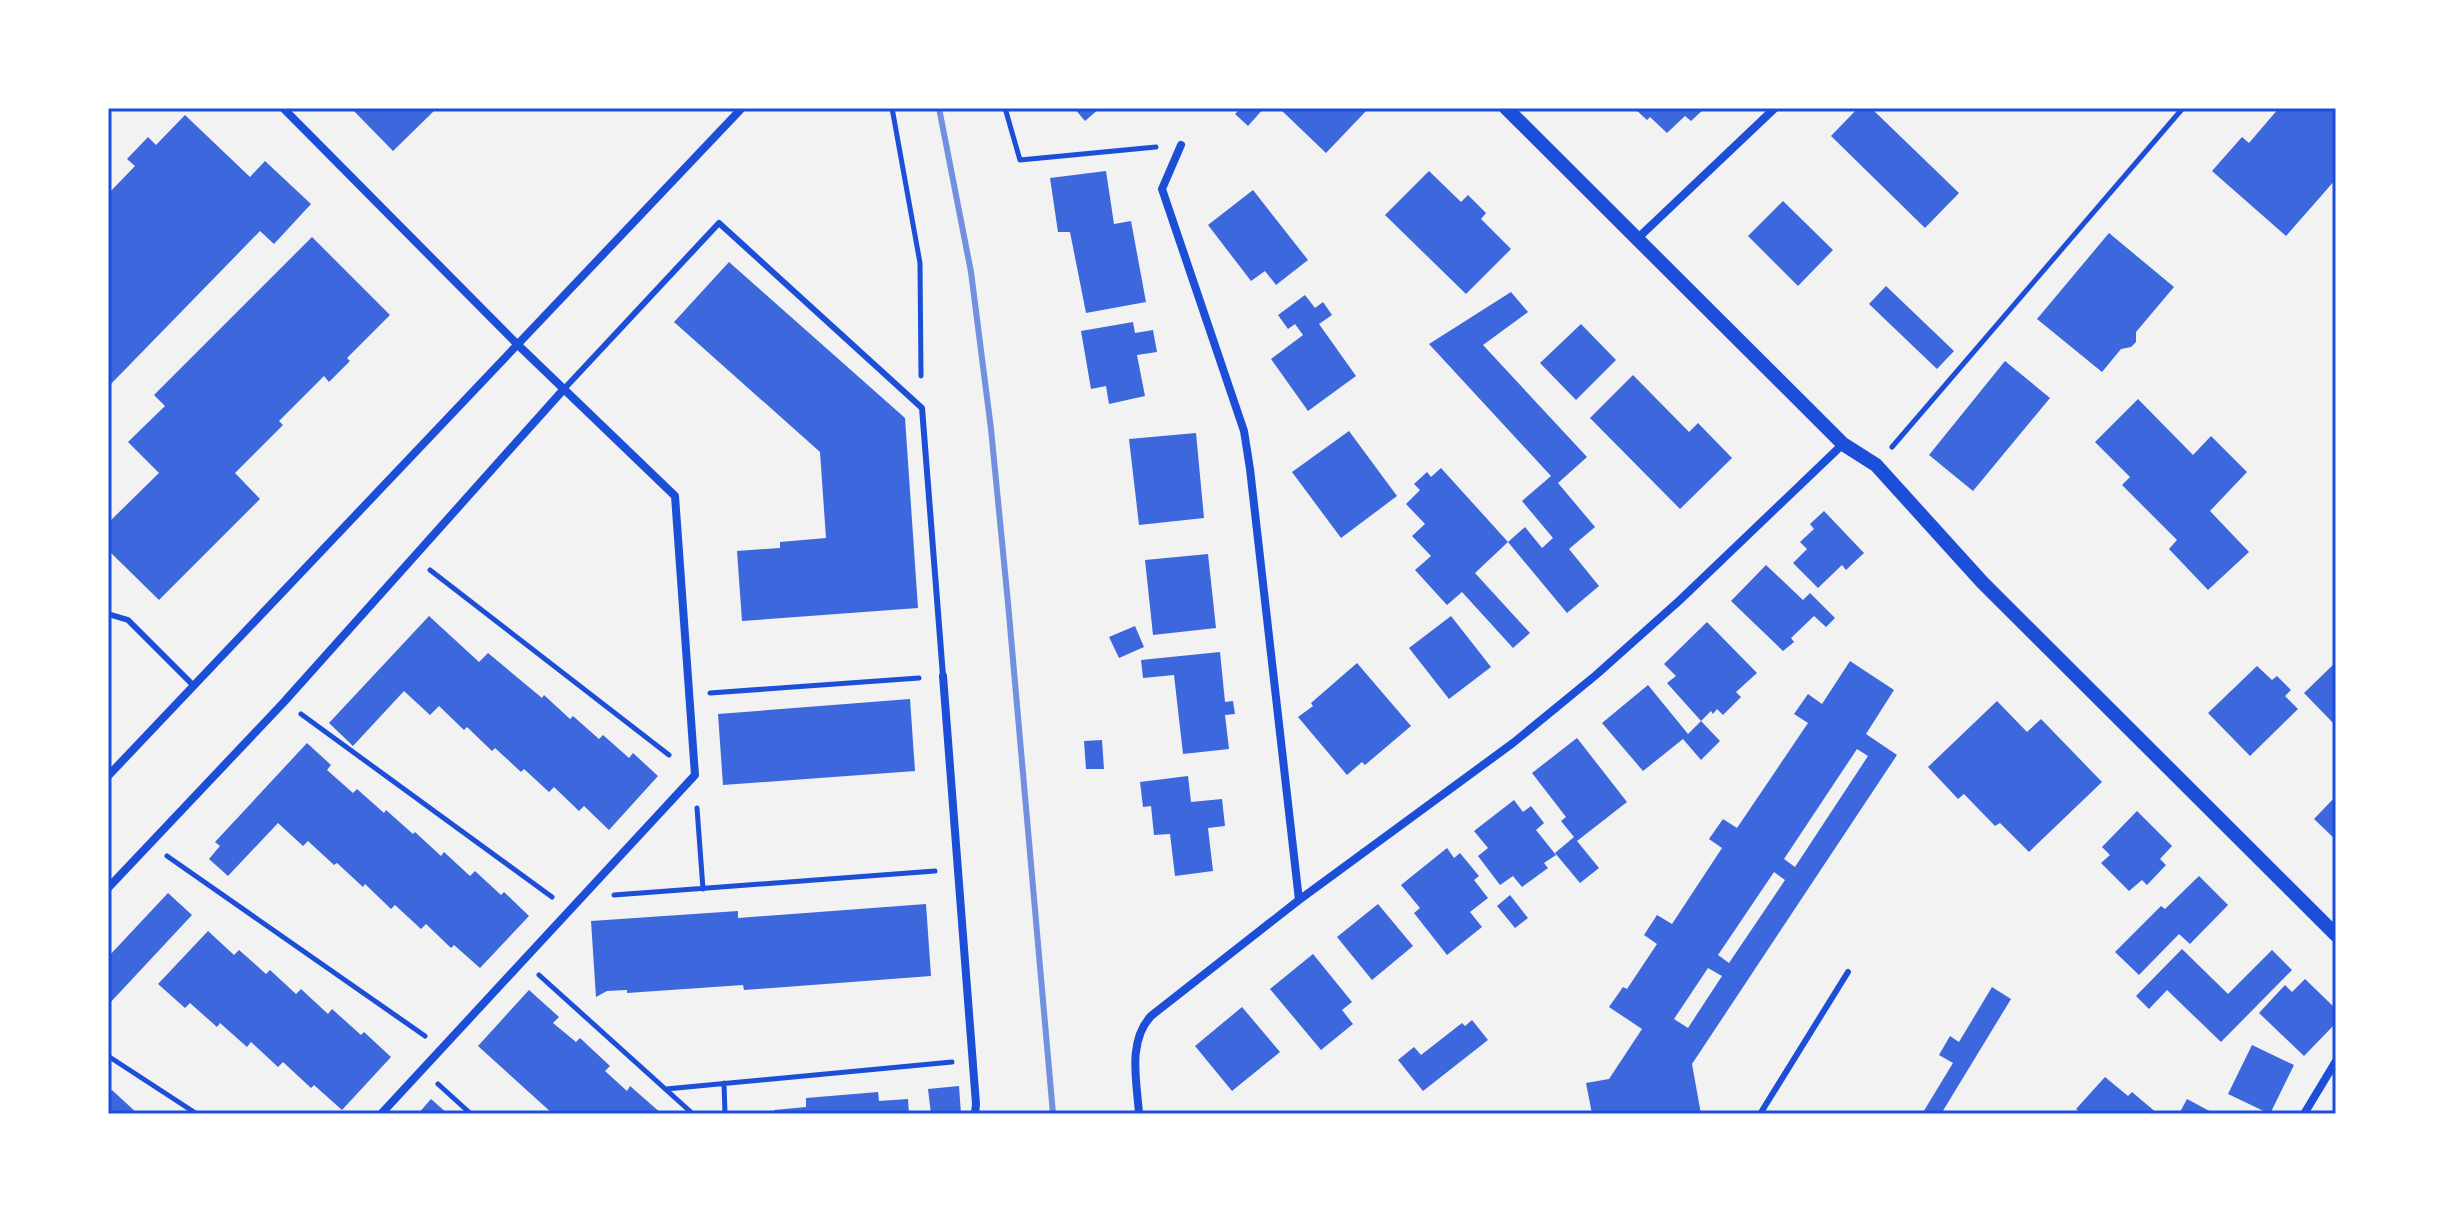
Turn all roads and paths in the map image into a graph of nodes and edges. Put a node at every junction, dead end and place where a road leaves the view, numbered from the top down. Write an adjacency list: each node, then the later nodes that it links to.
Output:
1 (283, 108): 10 (street)
2 (742, 108): 10 (street)
3 (892, 108): 12 (path)
4 (1005, 108): 8 (path)
5 (1506, 108): 9 (street)
6 (1775, 108): 9 (street)
7 (2183, 108): 14 (path)
8 (1181, 145): 28 (street)
9 (1638, 238): 13 (street)
10 (517, 344): 11 (street); 18 (street)
11 (564, 389): 12 (lane); 15 (street); 19 (street)
12 (922, 408): 17 (lane)
13 (1843, 444): 14 (street); 28 (street)
14 (1876, 465): 30 (street)
15 (414, 557): 20 (street); 21 (path)
16 (108, 614): 18 (lane)
17 (943, 676): 19 (path); 24 (street)
18 (194, 686): 22 (street)
19 (689, 695): 21 (street)
20 (284, 702): 23 (street); 29 (path)
21 (695, 775): 26 (path); 27 (street)
22 (108, 776)
23 (150, 844): 25 (street); 33 (path)
24 (959, 869): 26 (path); 35 (street)
25 (108, 888)
26 (703, 889): 27 (path)
27 (581, 898): 29 (street)
28 (1299, 900): 46 (street)
29 (570, 910): 31 (street)
30 (2336, 935)
31 (523, 961): 33 (street); 39 (path)
32 (1848, 972): 47 (lane)
33 (442, 1048): 37 (street)
34 (108, 1056): 40 (path)
35 (972, 1061): 38 (path); 45 (street)
36 (2336, 1061): 48 (street)
37 (423, 1070): 41 (street); 42 (path)
38 (724, 1083): 39 (path); 44 (path)
39 (666, 1089): 43 (path)
40 (197, 1114)
41 (381, 1114)
42 (471, 1114)
43 (693, 1114)
44 (725, 1114)
45 (975, 1114)
46 (1139, 1114)
47 (1760, 1114)
48 (2304, 1114)

